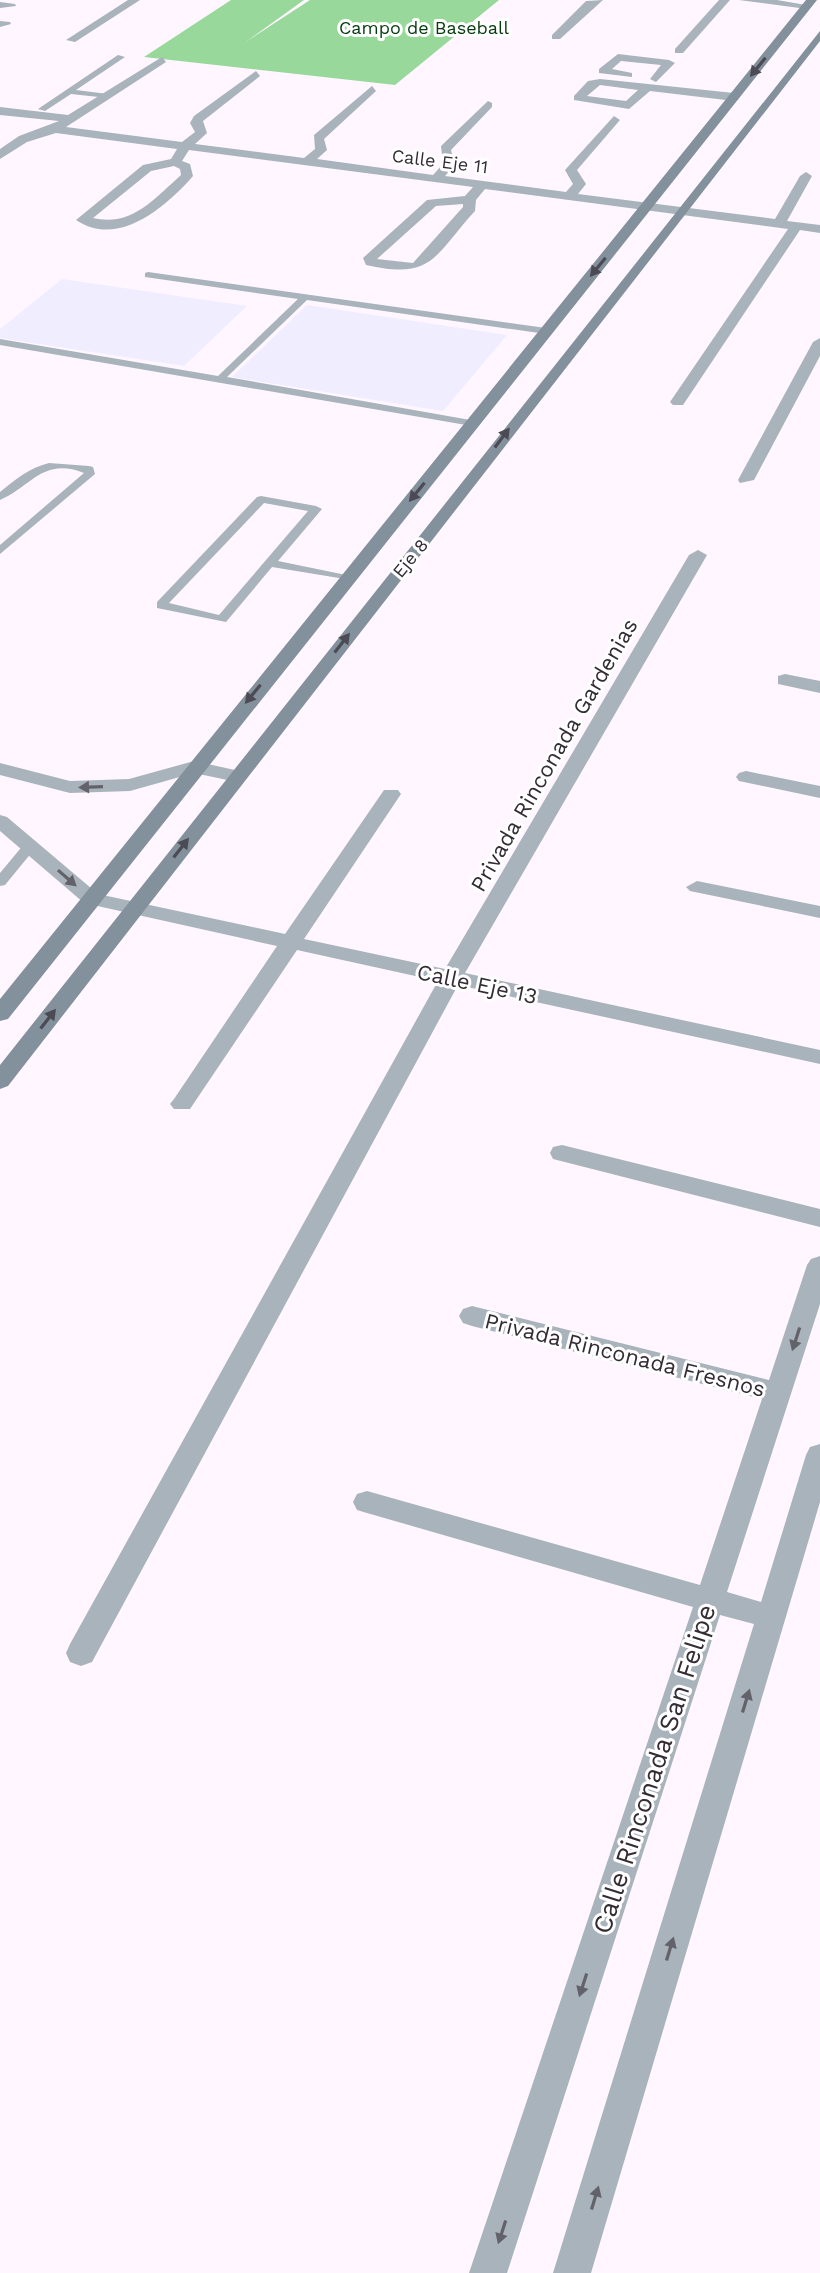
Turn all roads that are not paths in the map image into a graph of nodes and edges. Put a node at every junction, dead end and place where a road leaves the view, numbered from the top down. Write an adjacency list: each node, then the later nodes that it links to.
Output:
1 (135, 0): 8 (street)
2 (598, 0): 7 (street)
3 (725, 0): 9 (street)
4 (744, 0): 5 (street)
5 (810, 3): 16 (main road, Eje 8, one-way to 16)
6 (820, 34): 34 (main road, Eje 8)
7 (556, 37)
8 (71, 40)
9 (679, 51)
10 (121, 57): 15 (lane)
11 (162, 60): 17 (street)
12 (256, 74): 24 (street)
13 (652, 83): 13 (street); 13 (street); 16 (street)
14 (372, 89): 27 (street)
15 (68, 91): 17 (lane); 19 (lane)
16 (738, 93): 33 (main road, Eje 8)
17 (105, 96): 21 (street)
18 (488, 105): 29 (street)
19 (42, 109)
20 (0, 111): 21 (street)
21 (71, 119): 23 (street)
22 (614, 120): 31 (street)
23 (55, 129): 24 (street, Calle Eje 11); 25 (street)
24 (185, 146): 26 (street); 27 (street, Calle Eje 11)
25 (0, 155)
26 (175, 162): 26 (street)
27 (306, 162): 29 (street, Calle Eje 11)
28 (806, 176): 35 (street)
29 (436, 179): 30 (street, Calle Eje 11)
30 (482, 185): 31 (street, Calle Eje 11); 32 (street)
31 (569, 196): 33 (street, Calle Eje 11)
32 (469, 199): 32 (street)
33 (647, 207): 34 (street, Calle Eje 11); 40 (main road, Eje 8, one-way to 40)
34 (683, 211): 35 (street, Calle Eje 11); 56 (main road, Eje 8, one-way to 34)
35 (779, 224): 36 (street, Calle Eje 11)
36 (796, 226): 37 (street, Calle Eje 11); 44 (street)
37 (820, 229)
38 (148, 275): 39 (lane)
39 (305, 297): 40 (lane); 43 (lane)
40 (546, 331): 45 (main road, Eje 8)
41 (0, 342): 43 (lane)
42 (820, 342): 46 (street)
43 (220, 379): 45 (lane)
44 (678, 402)
45 (472, 423): 51 (main road, Eje 8, one-way to 51)
46 (746, 480)
47 (0, 497): 48 (lane)
48 (0, 551)
49 (698, 555): 68 (street, Privada Rinconada Gardenias)
50 (269, 563): 50 (lane); 51 (lane)
51 (347, 578): 54 (main road, Eje 8, one-way to 54)
52 (785, 680): 53 (street)
53 (820, 687)
54 (194, 767): 55 (street, one-way to 55); 56 (street); 64 (main road, Eje 8)
55 (0, 769)
56 (237, 776): 65 (main road, Eje 8, one-way to 56)
57 (746, 777): 58 (street)
58 (820, 792)
59 (391, 794): 67 (street)
60 (0, 821): 61 (street)
61 (30, 846): 62 (lane); 64 (street, one-way to 64)
62 (0, 882)
63 (697, 887): 66 (street)
64 (91, 899): 65 (street, Calle Eje 13); 69 (main road, Eje 8)
65 (134, 909): 67 (street, Calle Eje 13); 71 (main road, Eje 8, one-way to 65)
66 (820, 912)
67 (288, 942): 68 (street, Calle Eje 13); 72 (street)
68 (451, 978): 70 (street, Calle Eje 13); 82 (street, Privada Rinconada Gardenias)
69 (0, 1014)
70 (820, 1057)
71 (0, 1081)
72 (182, 1104)
73 (562, 1153): 74 (street)
74 (820, 1218)
75 (820, 1265): 77 (street, Calle Rinconada San Felipe, one-way to 77)
76 (472, 1316): 77 (street, Privada Rinconada Fresnos)
77 (778, 1393): 80 (street, Calle Rinconada San Felipe)
78 (820, 1455): 81 (street)
79 (367, 1502): 80 (street)
80 (710, 1599): 81 (street); 83 (street, Calle Rinconada San Felipe, one-way to 83)
81 (771, 1617): 84 (street, one-way to 81)
82 (81, 1653)
83 (488, 2273)
84 (572, 2273)

